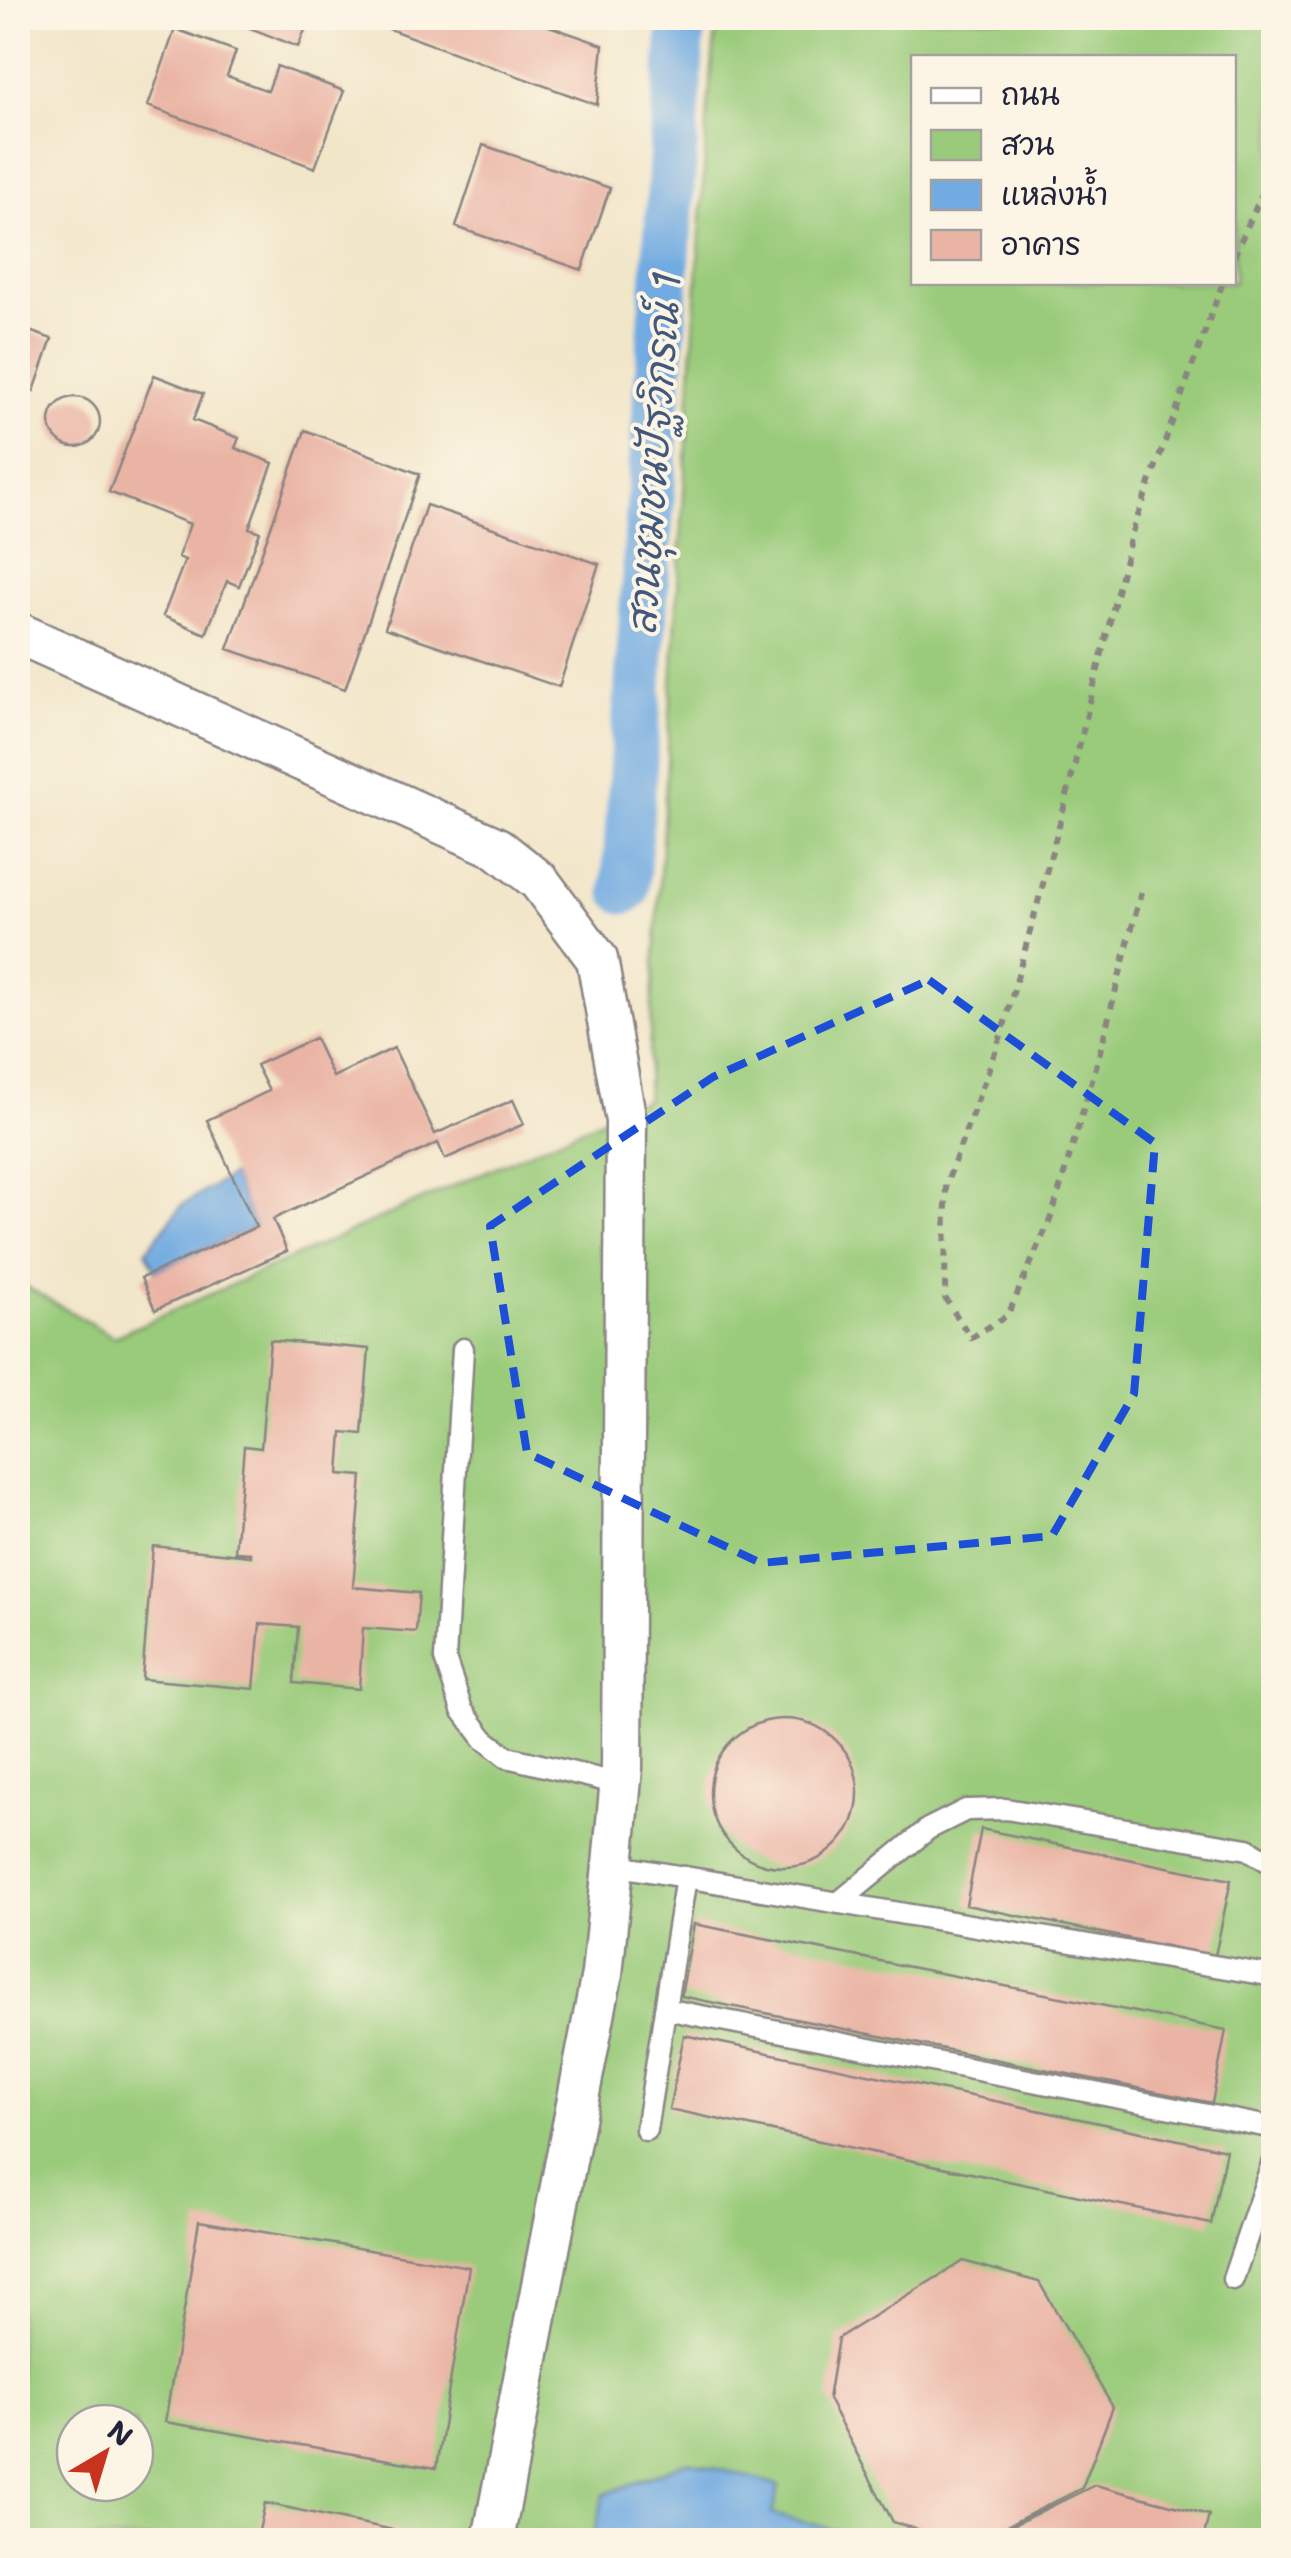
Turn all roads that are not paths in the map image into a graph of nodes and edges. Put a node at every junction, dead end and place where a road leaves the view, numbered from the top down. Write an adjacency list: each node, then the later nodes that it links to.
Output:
1 (18, 633): 3 (street)
2 (464, 1348): 3 (lane)
3 (620, 1784): 4 (street)
4 (613, 1864): 6 (lane); 14 (street)
5 (1274, 1866): 7 (lane)
6 (686, 1877): 7 (lane); 9 (lane)
7 (838, 1903): 8 (lane)
8 (1274, 1976)
9 (665, 2010): 10 (lane); 11 (lane)
10 (1274, 2128)
11 (646, 2130)
12 (1274, 2158): 13 (lane)
13 (1233, 2279)
14 (493, 2540)

